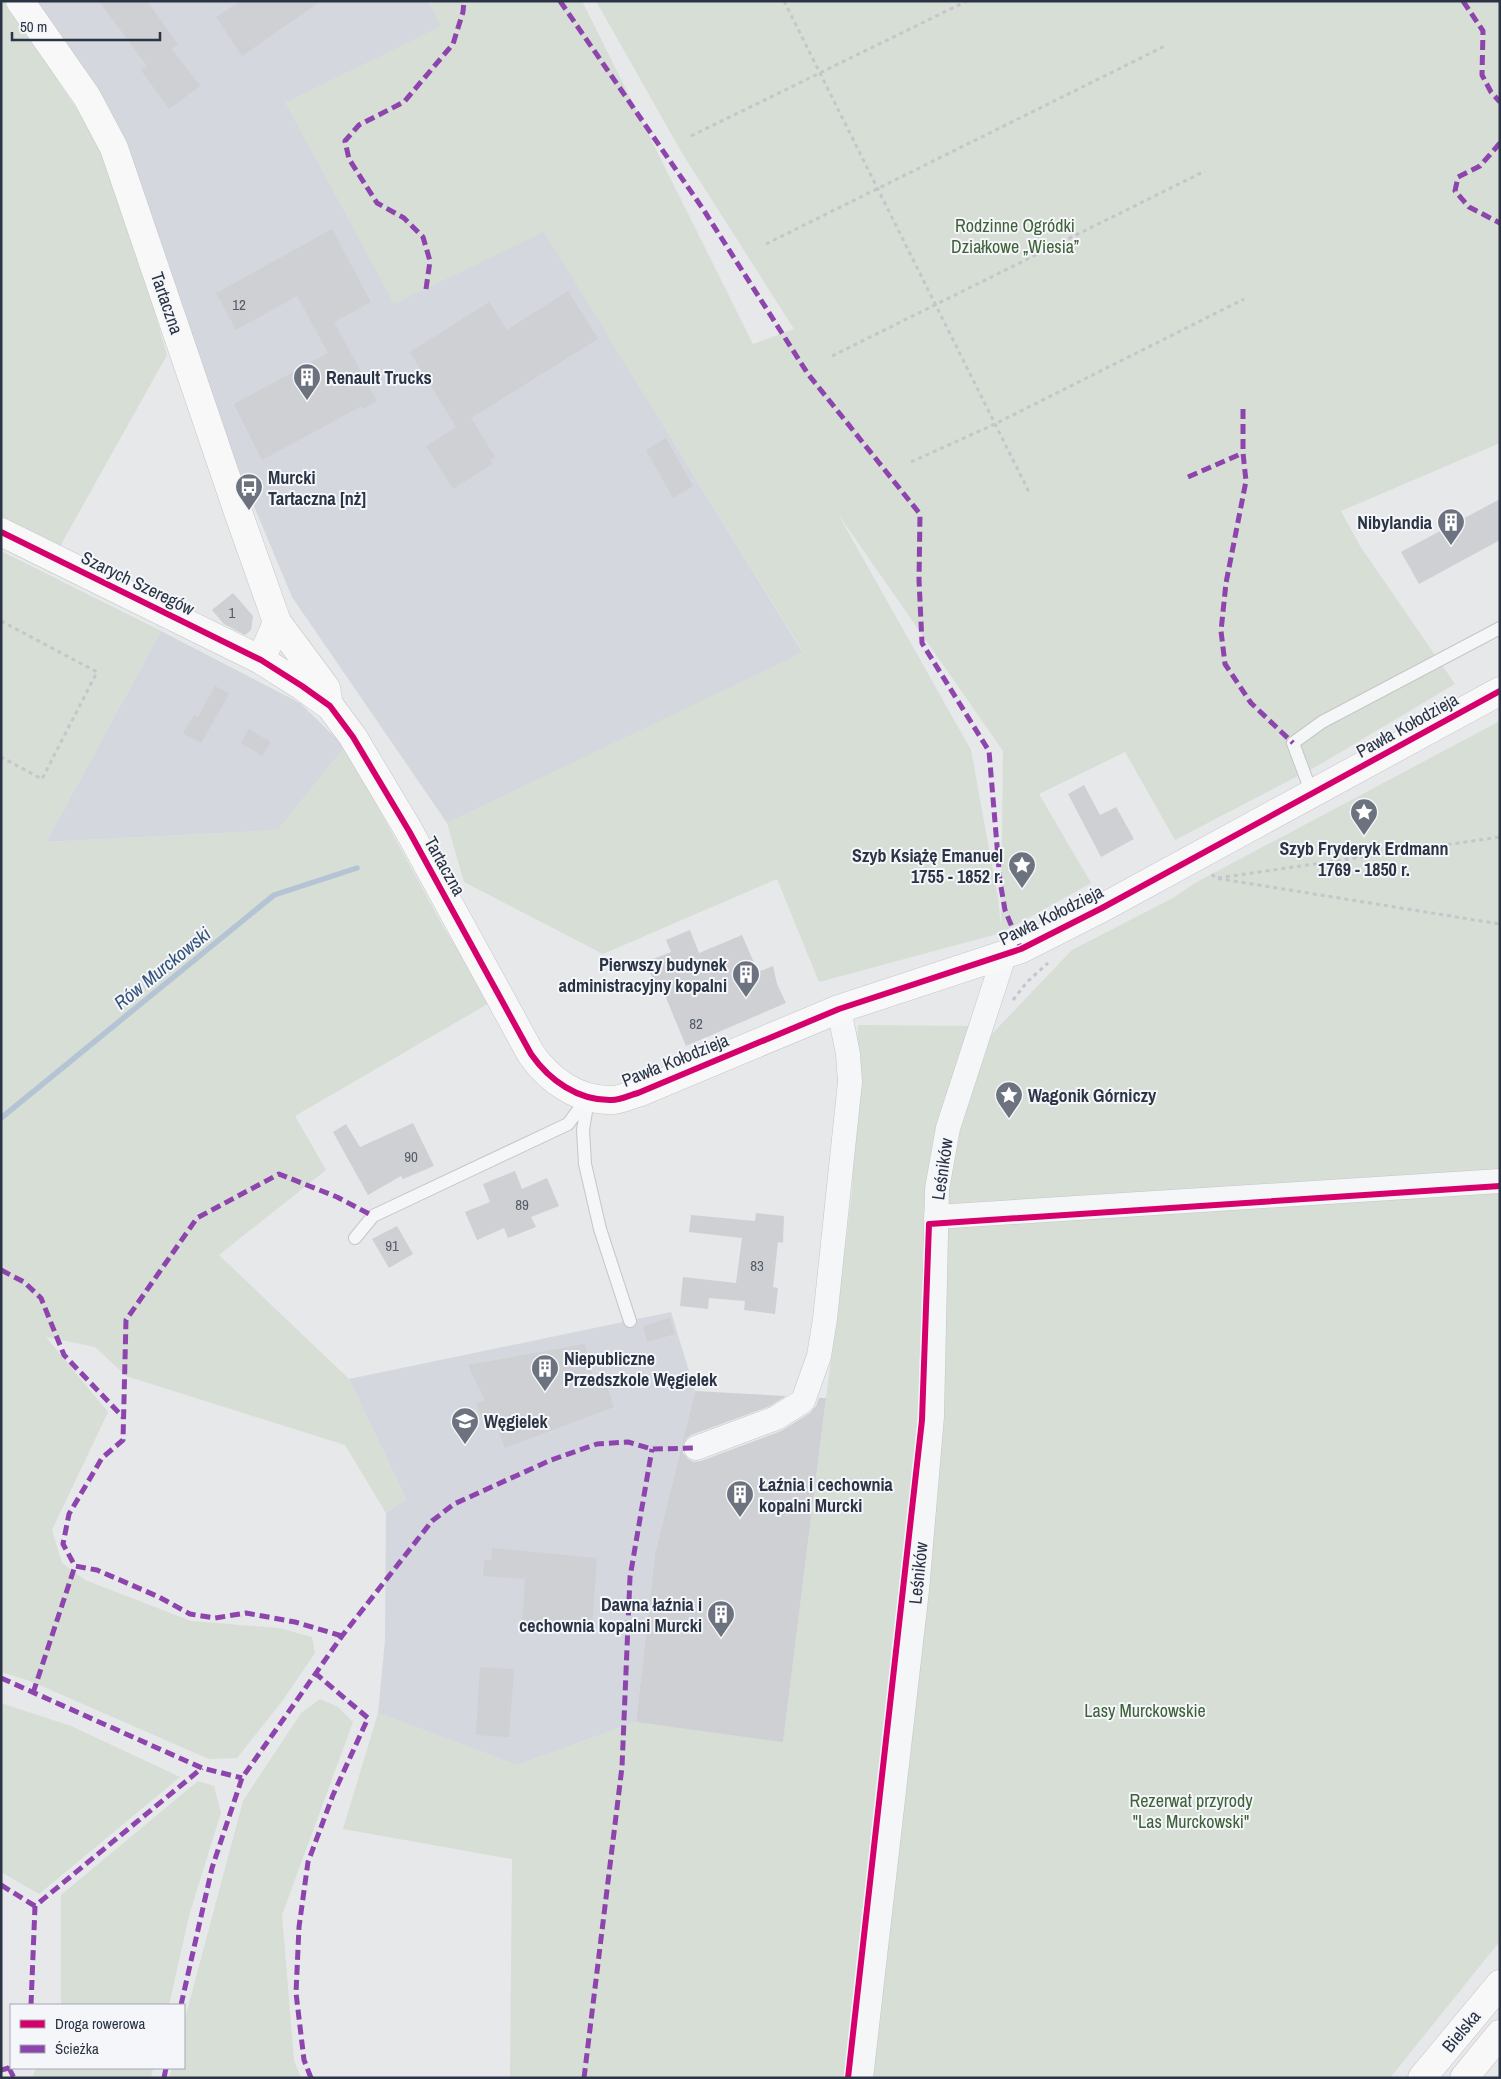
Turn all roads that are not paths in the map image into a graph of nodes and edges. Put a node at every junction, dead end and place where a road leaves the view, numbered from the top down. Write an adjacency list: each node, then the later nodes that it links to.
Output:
1 (20, 1): 3 (street, Tartaczna)
2 (1, 532): 5 (street, Szarych Szeregów)
3 (277, 622): 5 (street); 7 (street, Tartaczna)
4 (1500, 628): 8 (lane)
5 (261, 660): 7 (street, Tartaczna)
6 (1500, 691): 8 (street, Pawła Kołodzieja)
7 (330, 706): 11 (street, Tartaczna)
8 (1312, 794): 9 (street, Pawła Kołodzieja)
9 (1004, 956): 10 (street, Pawła Kołodzieja); 13 (street, Leśników)
10 (838, 1009): 11 (street, Pawła Kołodzieja); 16 (street)
11 (588, 1097): 14 (lane); 15 (lane)
12 (1500, 1181): 13 (street)
13 (936, 1217): 19 (street, Leśników)
14 (355, 1238)
15 (630, 1321)
16 (696, 1448)
17 (1500, 1984): 20 (street, Bielska)
18 (1500, 2034): 21 (street, Bielska)
19 (861, 2078)
20 (1422, 2078)
21 (1464, 2078)

